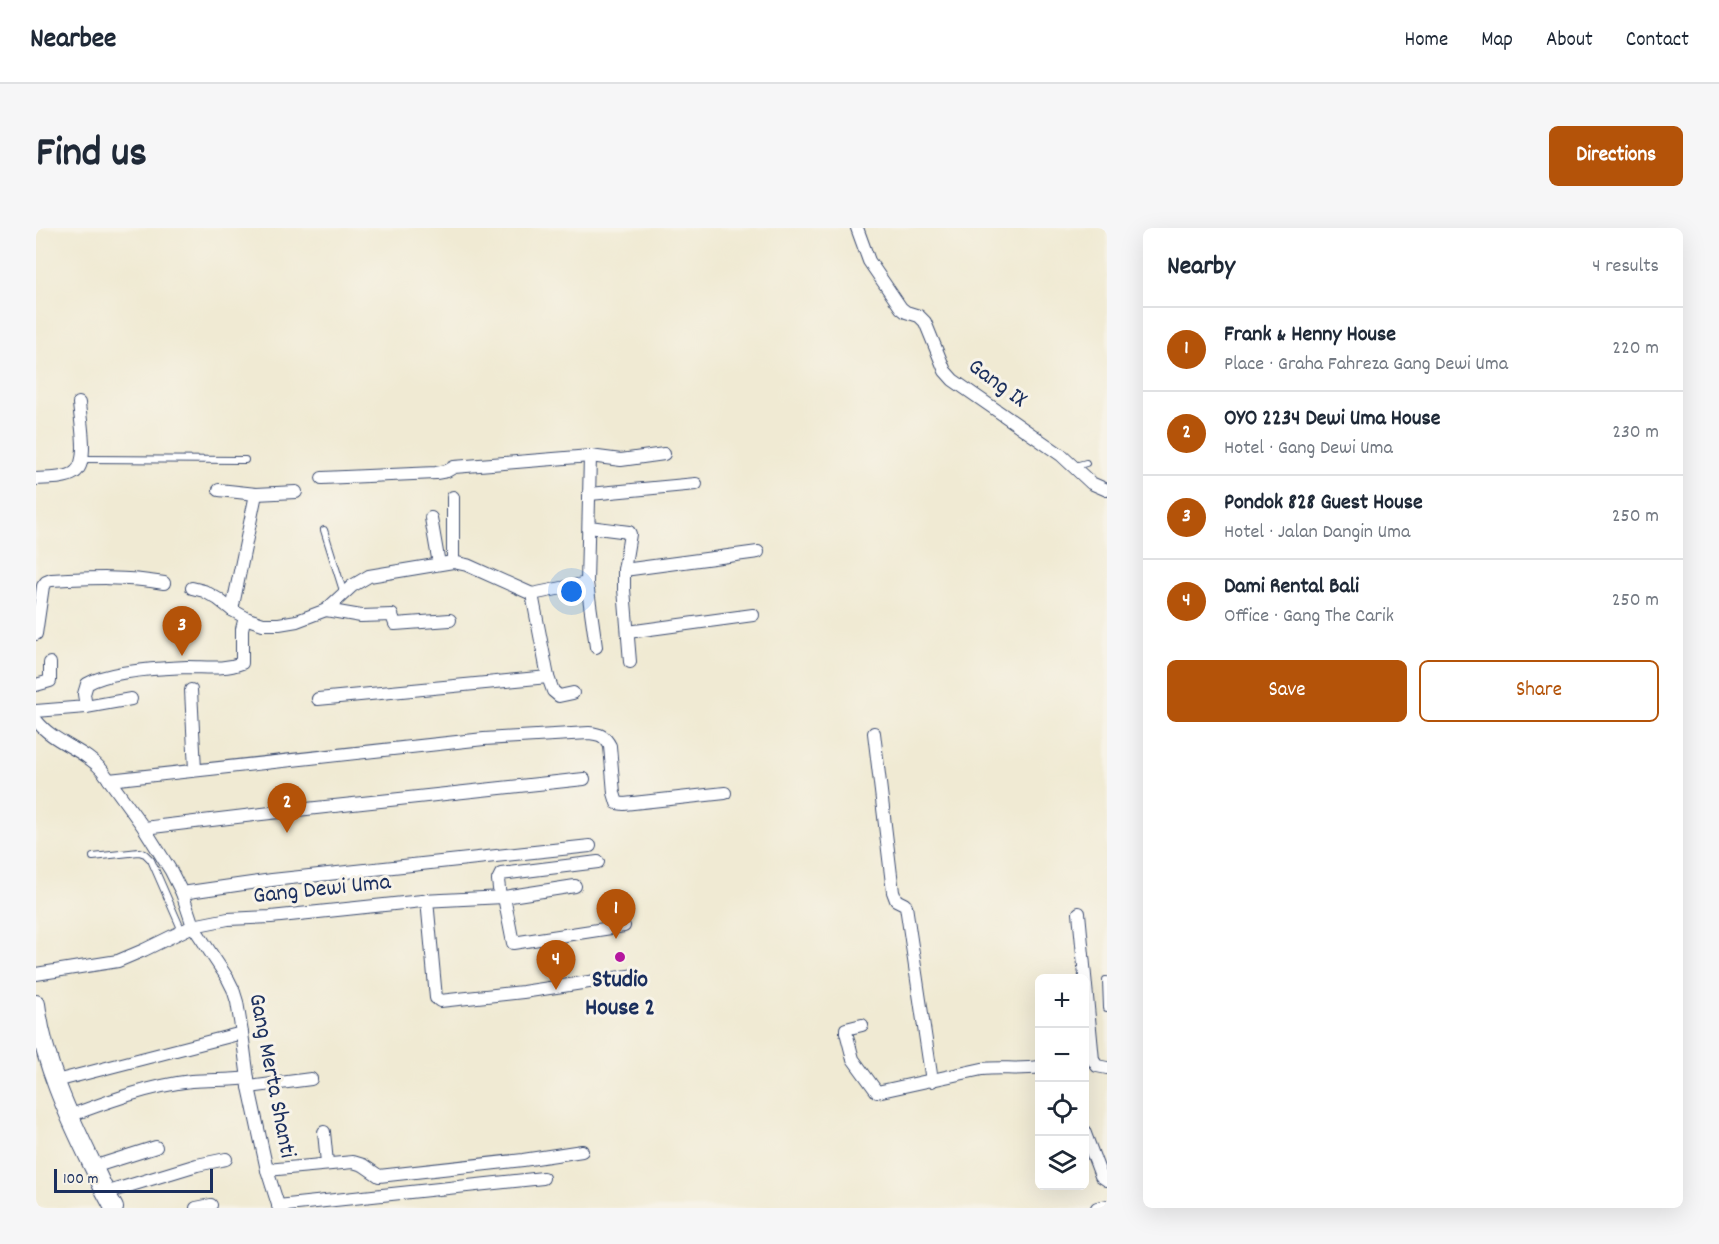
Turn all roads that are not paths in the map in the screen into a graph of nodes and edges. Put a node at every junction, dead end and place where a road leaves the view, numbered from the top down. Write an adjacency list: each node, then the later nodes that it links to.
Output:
1 (857, 228): 11 (street, Gang IX)
2 (79, 403): 5 (street)
3 (664, 454): 4 (street)
4 (590, 456): 7 (street); 14 (street)
5 (84, 459): 6 (lane); 8 (street)
6 (245, 460)
7 (322, 478)
8 (36, 479)
9 (696, 484): 14 (street)
10 (219, 490): 13 (street)
11 (1107, 490)
12 (296, 492): 13 (street)
13 (256, 494): 28 (street)
14 (590, 494): 17 (street)
15 (453, 497): 20 (street)
16 (431, 518): 21 (street)
17 (589, 527): 22 (street); 24 (street)
18 (324, 530): 26 (lane)
19 (758, 552): 22 (street)
20 (453, 562): 21 (street); 27 (street)
21 (439, 564): 26 (street)
22 (624, 570): 33 (street)
23 (164, 583): 34 (street)
24 (587, 584): 27 (street); 35 (street)
25 (192, 588): 28 (street)
26 (344, 594): 29 (street)
27 (532, 594): 38 (street)
28 (232, 610): 31 (street)
29 (326, 610): 31 (street); 32 (street)
30 (753, 615): 33 (street)
31 (248, 619): 44 (street)
32 (450, 620)
33 (628, 632): 36 (street)
34 (36, 634)
35 (596, 647)
36 (630, 662)
37 (50, 663): 39 (street)
38 (548, 677): 41 (street); 43 (street)
39 (36, 685)
40 (191, 690): 48 (street)
41 (573, 693)
42 (131, 699): 44 (street)
43 (318, 699)
44 (86, 707): 45 (street)
45 (36, 711)
46 (36, 720): 50 (street, Gang Merta Shanti)
47 (874, 733): 75 (street)
48 (195, 770): 50 (street); 51 (street)
49 (584, 779): 52 (street)
50 (109, 780): 52 (street, Gang Merta Shanti)
51 (725, 793)
52 (144, 828): 57 (street, Gang Merta Shanti)
53 (590, 846): 57 (street)
54 (93, 856): 62 (lane)
55 (598, 861): 58 (street)
56 (574, 886): 58 (street, Gang Dewi Uma)
57 (182, 893): 62 (street, Gang Merta Shanti)
58 (502, 897): 59 (street, Gang Dewi Uma); 61 (street)
59 (426, 900): 62 (street, Gang Dewi Uma); 64 (street)
60 (1079, 913): 71 (street)
61 (624, 926)
62 (188, 929): 63 (street, Gang Dewi Uma); 69 (street, Gang Merta Shanti)
63 (36, 974)
64 (635, 975)
65 (1106, 980): 67 (lane)
66 (36, 1004): 73 (street)
67 (1107, 1008)
68 (862, 1025): 75 (street)
69 (237, 1034): 73 (street); 74 (street, Gang Merta Shanti)
70 (1035, 1067): 75 (street)
71 (1107, 1068)
72 (311, 1079): 74 (street)
73 (56, 1081): 76 (street)
74 (244, 1081): 76 (street); 84 (street, Gang Merta Shanti)
75 (932, 1081)
76 (69, 1116): 83 (street)
77 (324, 1132): 82 (street)
78 (1086, 1136): 86 (street)
79 (156, 1147): 83 (street)
80 (582, 1151): 82 (street)
81 (226, 1159): 87 (street)
82 (327, 1163): 84 (street)
83 (93, 1167): 87 (street)
84 (267, 1170): 90 (street, Gang Merta Shanti)
85 (543, 1178): 90 (street)
86 (1107, 1180)
87 (109, 1200)
88 (211, 1205): 91 (street)
89 (1107, 1206): 92 (street)
90 (278, 1207)
91 (196, 1208)
92 (1097, 1208)

